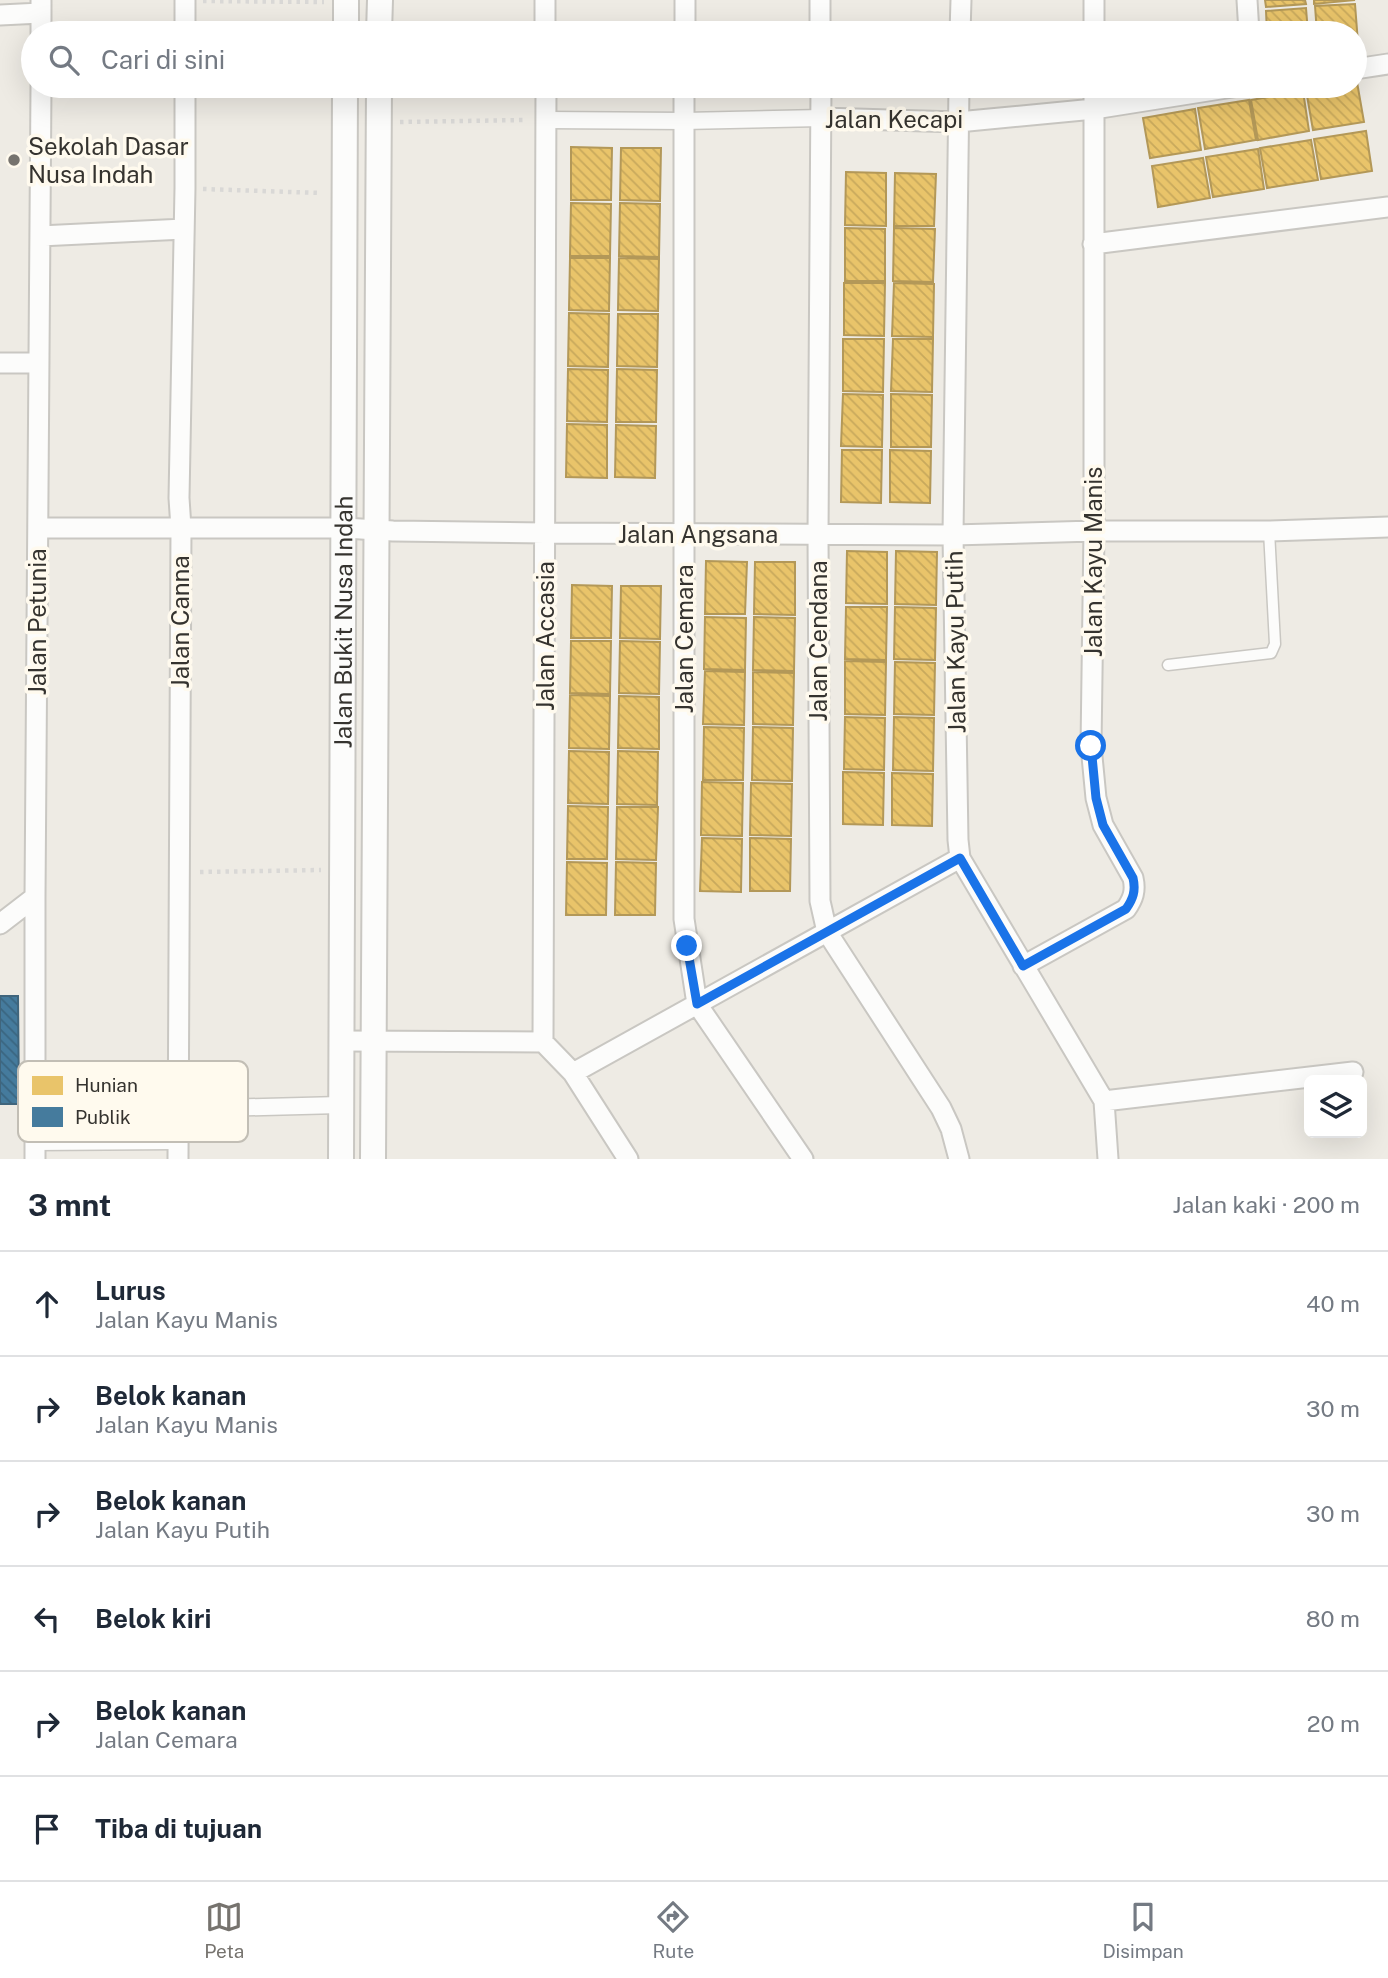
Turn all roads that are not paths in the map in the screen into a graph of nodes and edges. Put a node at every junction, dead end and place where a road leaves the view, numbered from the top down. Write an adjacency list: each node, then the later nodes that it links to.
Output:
1 (185, 0): 12 (street)
2 (380, 0): 14 (street)
3 (545, 0): 15 (street)
4 (685, 0): 16 (street)
5 (820, 0): 17 (street)
6 (961, 0): 18 (street)
7 (1094, 0): 19 (street)
8 (1247, 0): 20 (street)
9 (346, 1): 13 (street)
10 (41, 6): 11 (street)
11 (0, 15)
12 (185, 21)
13 (346, 21)
14 (379, 21)
15 (545, 21)
16 (685, 21)
17 (820, 21)
18 (960, 21)
19 (1094, 21)
20 (1248, 21)
21 (1388, 64): 22 (street)
22 (1367, 67)
23 (41, 98): 40 (street, Jalan Petunia)
24 (185, 98): 39 (street, Jalan Canna)
25 (345, 98): 47 (street, Jalan Bukit Nusa Indah)
26 (379, 98): 48 (street, Jalan Bukit Nusa Indah)
27 (546, 98): 35 (street, Jalan Accasia)
28 (684, 98): 36 (street, Jalan Cemara)
29 (821, 98): 34 (street, Jalan Cendana)
30 (959, 98): 37 (street, Jalan Kayu Putih)
31 (1094, 98): 33 (street, Jalan Kayu Manis)
32 (1159, 98): 33 (street, Jalan Kecapi)
33 (1094, 108): 37 (street, Jalan Kecapi); 41 (street, Jalan Kayu Manis)
34 (822, 118): 36 (street, Jalan Kecapi); 37 (street, Jalan Kecapi); 53 (street, Jalan Cendana)
35 (547, 120): 36 (street, Jalan Kecapi); 51 (street, Jalan Accasia)
36 (684, 121): 52 (street, Jalan Cemara)
37 (958, 122): 54 (street, Jalan Kayu Putih)
38 (1388, 206): 41 (street)
39 (184, 229): 40 (street); 46 (street, Jalan Canna)
40 (40, 236): 43 (street, Jalan Petunia)
41 (1093, 244): 49 (street, Jalan Kayu Manis)
42 (0, 363): 43 (street)
43 (38, 363): 45 (street, Jalan Petunia)
44 (1388, 527): 50 (street, Jalan Angsana)
45 (38, 528): 46 (street, Jalan Angsana); 57 (street, Jalan Petunia)
46 (181, 528): 47 (street, Jalan Angsana); 66 (street, Jalan Canna)
47 (345, 528): 48 (street, Jalan Angsana); 62 (street, Jalan Bukit Nusa Indah)
48 (375, 530): 51 (street, Jalan Angsana); 63 (street, Jalan Bukit Nusa Indah)
49 (1094, 531): 50 (street, Jalan Angsana); 54 (street, Jalan Angsana); 60 (street, Jalan Kayu Manis)
50 (1269, 531): 55 (lane)
51 (545, 533): 52 (street, Jalan Angsana); 64 (street, Jalan Accasia)
52 (684, 535): 53 (street, Jalan Angsana); 61 (street, Jalan Cemara)
53 (818, 535): 54 (street, Jalan Angsana); 59 (street, Jalan Cendana)
54 (953, 535): 56 (street, Jalan Kayu Putih)
55 (1168, 665)
56 (960, 858): 59 (street); 60 (street, Jalan Kayu Putih)
57 (35, 897): 58 (street); 65 (street, Jalan Petunia)
58 (0, 925)
59 (827, 932): 61 (street); 78 (street, Jalan Cendana)
60 (1023, 966): 69 (street, Jalan Kayu Putih)
61 (697, 1004): 68 (street); 77 (street, Jalan Cemara)
62 (340, 1041): 63 (street); 70 (street, Jalan Bukit Nusa Indah)
63 (372, 1041): 64 (street); 75 (street, Jalan Bukit Nusa Indah)
64 (543, 1042): 68 (street)
65 (35, 1061)
66 (179, 1061)
67 (1353, 1072): 69 (street)
68 (573, 1073): 76 (street)
69 (1104, 1101): 79 (street, Jalan Kayu Putih)
70 (340, 1105): 71 (street); 74 (street, Jalan Bukit Nusa Indah)
71 (248, 1107)
72 (35, 1150): 73 (street)
73 (178, 1150)
74 (341, 1159)
75 (373, 1159)
76 (628, 1159)
77 (803, 1159)
78 (959, 1159)
79 (1108, 1159)

